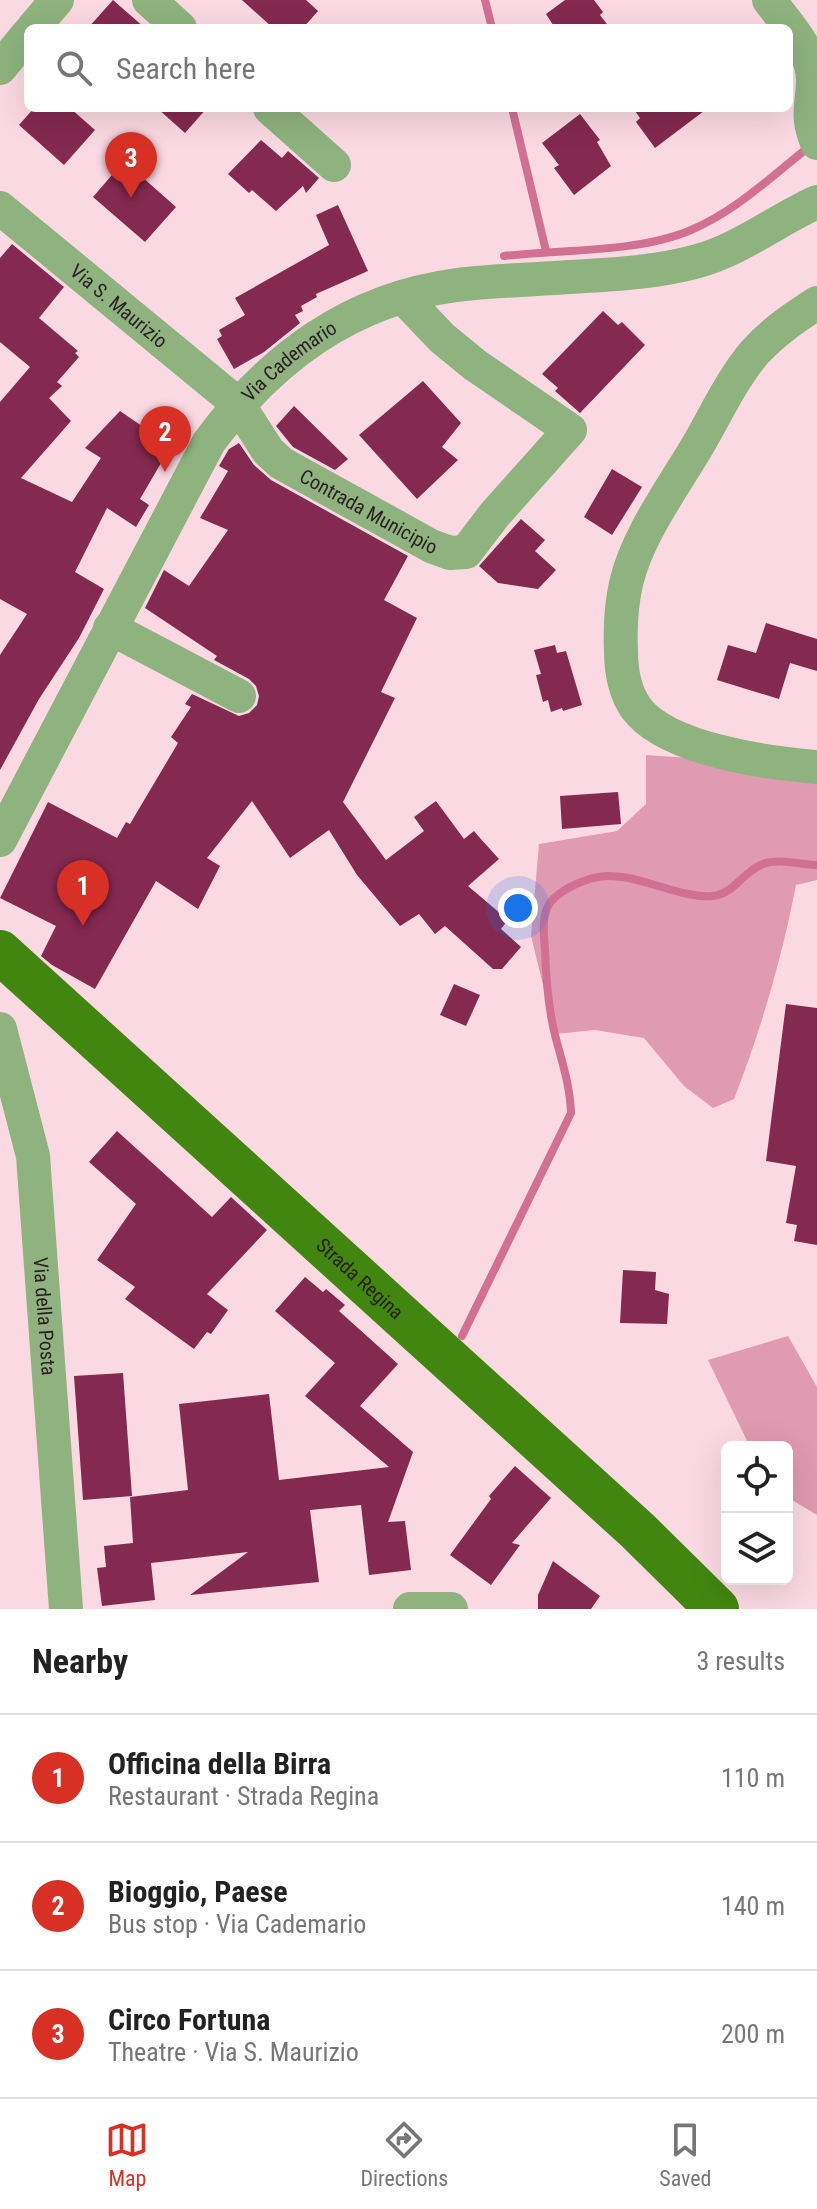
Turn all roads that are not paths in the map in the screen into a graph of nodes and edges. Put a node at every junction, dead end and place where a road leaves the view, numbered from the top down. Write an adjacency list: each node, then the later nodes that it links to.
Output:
1 (57, 0): 4 (street)
2 (149, 0): 5 (street)
3 (769, 0): 6 (street)
4 (36, 24)
5 (176, 24)
6 (786, 24)
7 (793, 33): 10 (street)
8 (24, 39): 9 (street)
9 (0, 68)
10 (815, 78): 12 (street)
11 (274, 112): 13 (street)
12 (815, 137)
13 (334, 165)
14 (817, 202): 16 (street, Via Cademario)
15 (0, 208): 18 (street, Via S. Maurizio)
16 (403, 297): 18 (street, Via Cademario); 18 (street, Contrada Municipio)
17 (817, 303): 21 (street)
18 (238, 404): 19 (street, Via Cademario)
19 (110, 628): 20 (street); 22 (street, Via Cademario)
20 (239, 696)
21 (817, 767)
22 (0, 840)
23 (0, 952): 28 (main road, Strada Regina)
24 (0, 1029): 25 (street, Via della Posta)
25 (66, 1609)
26 (410, 1609): 27 (street)
27 (451, 1609)
28 (717, 1609)

